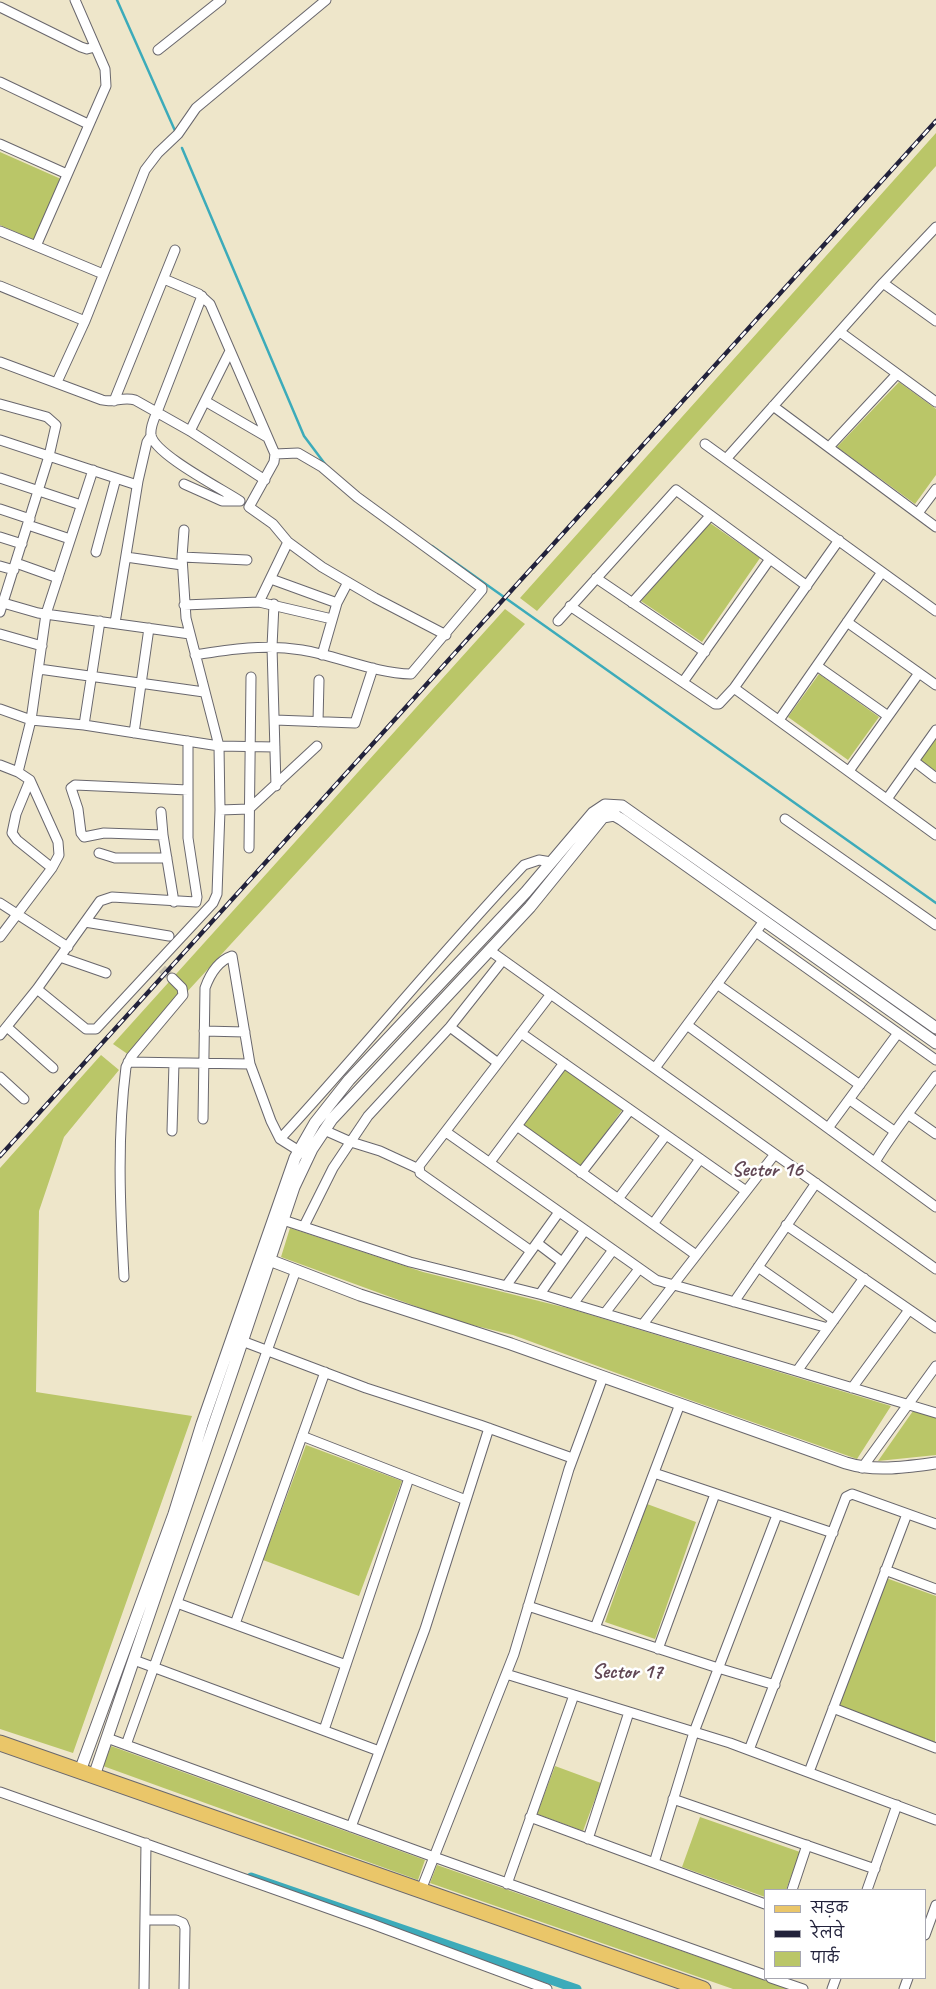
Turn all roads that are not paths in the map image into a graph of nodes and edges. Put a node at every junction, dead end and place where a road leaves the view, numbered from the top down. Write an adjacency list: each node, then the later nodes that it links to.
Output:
1 (75, 0): 5 (street)
2 (221, 0): 6 (street)
3 (326, 0): 15 (street)
4 (0, 8): 5 (street)
5 (95, 47): 8 (street)
6 (158, 50)
7 (0, 82): 8 (street)
8 (88, 124): 10 (street)
9 (0, 144): 10 (street)
10 (67, 174): 13 (street)
11 (936, 228): 17 (street)
12 (0, 231): 13 (street)
13 (36, 246): 15 (street)
14 (175, 250): 16 (street)
15 (103, 274): 20 (street)
16 (164, 279): 19 (street); 27 (street)
17 (884, 283): 21 (street); 22 (street)
18 (0, 286): 20 (street)
19 (202, 296): 23 (street); 32 (street)
20 (85, 321): 26 (street)
21 (936, 321)
22 (840, 332): 25 (street); 31 (street)
23 (230, 351): 28 (street); 35 (street)
24 (0, 362): 26 (street)
25 (897, 374): 29 (street); 38 (street)
26 (57, 382): 27 (street)
27 (114, 401): 32 (street)
28 (205, 401): 33 (street); 35 (street)
29 (936, 402)
30 (0, 404): 40 (street)
31 (773, 406): 38 (street); 41 (street)
32 (157, 412): 33 (street); 34 (street)
33 (190, 431): 45 (street)
34 (151, 436): 46 (street); 47 (street)
35 (267, 437): 39 (street)
36 (0, 440): 40 (street)
37 (705, 444): 41 (street)
38 (829, 447): 52 (street)
39 (274, 454): 45 (street); 93 (street)
40 (49, 456): 42 (street); 49 (street)
41 (726, 459): 59 (street)
42 (93, 470): 44 (street); 50 (street)
43 (0, 478): 49 (street)
44 (116, 478): 47 (street); 62 (street)
45 (265, 480): 60 (street)
46 (184, 484)
47 (137, 485): 63 (street)
48 (936, 489): 52 (street)
49 (38, 491): 50 (street); 54 (street)
50 (81, 505): 58 (street)
51 (0, 509): 54 (street)
52 (918, 513): 55 (street)
53 (710, 516): 64 (street); 71 (street); 77 (street)
54 (29, 522): 58 (street); 61 (street)
55 (936, 527)
56 (184, 530): 66 (street)
57 (0, 537): 61 (street)
58 (70, 539): 70 (street)
59 (839, 540): 69 (street); 74 (street)
60 (288, 542): 72 (street); 73 (street)
61 (22, 544): 68 (street)
62 (96, 552)
63 (126, 557): 66 (street); 89 (street)
64 (770, 559): 74 (street); 96 (street)
65 (247, 560): 66 (street)
66 (182, 561): 80 (street)
67 (0, 566): 68 (street)
68 (15, 567): 70 (street); 75 (street)
69 (882, 572): 82 (street); 88 (street)
70 (58, 578): 84 (street)
71 (596, 578): 77 (street); 81 (street)
72 (271, 580): 76 (street); 78 (street)
73 (348, 582): 78 (street); 93 (street)
74 (807, 586): 109 (street)
75 (2, 602): 83 (street); 84 (street)
76 (260, 602): 79 (street); 80 (street)
77 (632, 602): 96 (street)
78 (337, 603): 85 (street)
79 (274, 604): 85 (street); 95 (street)
80 (184, 605): 92 (street)
81 (570, 606): 87 (street); 106 (street)
82 (936, 611)
83 (0, 612)
84 (46, 614): 86 (street); 94 (street)
85 (332, 619): 97 (street)
86 (100, 621): 89 (street); 103 (street)
87 (558, 621)
88 (847, 622): 99 (street); 102 (street)
89 (115, 623): 90 (street)
90 (149, 628): 92 (street); 107 (street)
91 (0, 634): 94 (street)
92 (190, 634): 98 (street)
93 (446, 634): 100 (street)
94 (42, 646): 101 (street)
95 (272, 647): 97 (street); 98 (street); 114 (street)
96 (705, 652): 106 (street)
97 (322, 654): 100 (street)
98 (195, 656): 110 (street)
99 (817, 666): 112 (street); 115 (street)
100 (373, 668): 116 (street)
101 (39, 669): 103 (street); 113 (street)
102 (919, 673): 108 (street); 112 (street)
103 (91, 676): 107 (street); 117 (street)
104 (251, 678): 122 (street)
105 (320, 680): 116 (street)
106 (683, 682): 109 (street)
107 (143, 683): 110 (street); 119 (street)
108 (936, 685)
109 (734, 688): 115 (street)
110 (204, 692): 121 (street)
111 (0, 709): 113 (street)
112 (888, 716): 127 (street)
113 (31, 720): 117 (street); 128 (street)
114 (275, 720): 116 (street); 124 (street)
115 (779, 720): 127 (street)
116 (318, 722)
117 (84, 725): 119 (street)
118 (936, 730): 125 (street)
119 (134, 733): 120 (street)
120 (188, 741): 121 (street); 132 (street)
121 (219, 746): 122 (street); 135 (street)
122 (249, 746): 124 (street); 134 (street)
123 (316, 746): 131 (street)
124 (275, 747): 131 (street)
125 (914, 761): 129 (street); 133 (street)
126 (0, 765): 128 (street)
127 (849, 771): 133 (street)
128 (18, 772): 130 (street)
129 (936, 778)
130 (30, 780): 145 (street); 145 (street)
131 (276, 786): 134 (street)
132 (188, 790): 139 (street); 146 (street)
133 (886, 799): 140 (street)
134 (249, 809): 135 (street); 141 (street)
135 (220, 810): 162 (street)
136 (606, 810): 144 (street); 149 (street); 156 (street); 167 (street)
137 (161, 812): 139 (street)
138 (785, 819): 151 (street)
139 (163, 835): 143 (street)
140 (936, 835)
141 (249, 848)
142 (99, 853): 143 (street)
143 (167, 858): 146 (street)
144 (551, 862): 174 (street); 175 (street)
145 (52, 868): 148 (street)
146 (174, 902): 150 (street)
147 (0, 903): 148 (street)
148 (17, 914): 154 (street); 155 (street)
149 (764, 921): 152 (street); 173 (street)
150 (85, 922): 153 (street); 155 (street)
151 (936, 925)
152 (756, 932): 161 (street); 171 (street)
153 (169, 936)
154 (0, 937)
155 (68, 947): 157 (street)
156 (489, 950): 158 (street); 195 (street)
157 (60, 956): 159 (street); 162 (street)
158 (503, 960): 163 (street); 166 (street)
159 (106, 973)
160 (172, 978): 177 (street)
161 (717, 984): 164 (street); 187 (street)
162 (37, 990): 165 (street)
163 (551, 994): 170 (street); 184 (street)
164 (687, 1025): 184 (street); 194 (street)
165 (7, 1027): 172 (street); 183 (street)
166 (450, 1027): 179 (street); 202 (street)
167 (936, 1028)
168 (204, 1031): 169 (street); 169 (street); 181 (street)
169 (245, 1032): 182 (street)
170 (522, 1033): 179 (street); 180 (street)
171 (898, 1033): 176 (street); 187 (street)
172 (0, 1036)
173 (936, 1043)
174 (359, 1052): 175 (street); 201 (street)
175 (370, 1059): 203 (street)
176 (936, 1060)
177 (128, 1062): 178 (street); 230 (street)
178 (174, 1063): 181 (street); 196 (street)
179 (498, 1063): 198 (street)
180 (564, 1063): 190 (street); 193 (street)
181 (204, 1064): 182 (street); 192 (street)
182 (250, 1064): 201 (street)
183 (53, 1068)
184 (655, 1068): 204 (street)
185 (936, 1076): 191 (street)
186 (0, 1077): 188 (street)
187 (860, 1085): 189 (street)
188 (24, 1099)
189 (850, 1100): 194 (street); 197 (street)
190 (630, 1110): 200 (street); 209 (street)
191 (909, 1114): 197 (street); 199 (street)
192 (203, 1119)
193 (517, 1126): 206 (street); 209 (street)
194 (828, 1128): 207 (street)
195 (324, 1130): 202 (street); 203 (street)
196 (172, 1131)
197 (894, 1131): 207 (street)
198 (446, 1132): 206 (street); 208 (street)
199 (936, 1134)
200 (666, 1135): 205 (street); 212 (street)
201 (280, 1139): 203 (street)
202 (351, 1142): 208 (street); 218 (street)
203 (304, 1154): 215 (street)
204 (775, 1154): 210 (street); 211 (street)
205 (700, 1159): 211 (street); 216 (street)
206 (490, 1162): 214 (street)
207 (875, 1162): 213 (street)
208 (418, 1169): 222 (street)
209 (582, 1173): 212 (street)
210 (816, 1183): 217 (street); 228 (street)
211 (746, 1191): 223 (street)
212 (618, 1199): 216 (street)
213 (936, 1207)
214 (559, 1212): 219 (street); 220 (street)
215 (279, 1218): 218 (street); 224 (street)
216 (653, 1224): 223 (street)
217 (786, 1225): 226 (street); 231 (street)
218 (304, 1226): 233 (street)
219 (585, 1230): 221 (street); 225 (street)
220 (537, 1243): 222 (street); 225 (street)
221 (612, 1250): 227 (street); 236 (street)
222 (531, 1251): 233 (street)
223 (696, 1255): 232 (street)
224 (265, 1258): 229 (street); 242 (street); 290 (street)
225 (562, 1262): 234 (street)
226 (758, 1267): 235 (street); 240 (street)
227 (639, 1269): 232 (street); 238 (street)
228 (936, 1269)
229 (296, 1270): 243 (street); 247 (street)
230 (124, 1277)
231 (864, 1278): 237 (street); 240 (street)
232 (672, 1285): 235 (street); 239 (street)
233 (506, 1286): 234 (street)
234 (540, 1294): 236 (street)
235 (734, 1302): 240 (street)
236 (573, 1304): 238 (street)
237 (909, 1310): 241 (street); 248 (street)
238 (605, 1313): 239 (street)
239 (643, 1324): 245 (street)
240 (831, 1324): 245 (street)
241 (936, 1328)
242 (242, 1341): 243 (street); 272 (street)
243 (267, 1350): 246 (street); 267 (street)
244 (936, 1366): 250 (street)
245 (797, 1371): 248 (street)
246 (325, 1372): 252 (street); 253 (street)
247 (603, 1377): 249 (street); 254 (street)
248 (852, 1388): 250 (street)
249 (680, 1404): 256 (street); 257 (street)
250 (908, 1405): 251 (street); 256 (street)
251 (936, 1413)
252 (489, 1428): 254 (street); 260 (street)
253 (302, 1436): 258 (street); 269 (street)
254 (572, 1458): 268 (street)
255 (936, 1463): 256 (street)
256 (862, 1468)
257 (654, 1473): 259 (street); 270 (street)
258 (409, 1478): 260 (street); 273 (street)
259 (715, 1494): 262 (street); 271 (street)
260 (466, 1500): 288 (street)
261 (907, 1514): 263 (street); 264 (street); 265 (street)
262 (777, 1515): 264 (street); 275 (street)
263 (936, 1524)
264 (833, 1534): 277 (street)
265 (885, 1570): 266 (street); 279 (street)
266 (936, 1589)
267 (177, 1603): 269 (street); 274 (street)
268 (528, 1606): 270 (street); 276 (street)
269 (235, 1624): 273 (street)
270 (595, 1628): 271 (street)
271 (658, 1649): 275 (street)
272 (134, 1660): 274 (street); 283 (street)
273 (346, 1665): 281 (street)
274 (154, 1668): 281 (street); 285 (street)
275 (718, 1668): 277 (street); 282 (street)
276 (506, 1674): 278 (street); 300 (street)
277 (775, 1685): 287 (street)
278 (574, 1695): 280 (street); 294 (street)
279 (833, 1708): 286 (street); 289 (street)
280 (629, 1712): 282 (street); 297 (street)
281 (324, 1730): 288 (street)
282 (694, 1732): 287 (street); 292 (street)
283 (107, 1738): 285 (street); 290 (street)
284 (0, 1743): 290 (main road)
285 (126, 1745): 296 (street)
286 (936, 1748)
287 (750, 1750): 289 (street)
288 (380, 1751): 296 (street)
289 (809, 1772): 293 (street)
290 (87, 1774): 306 (main road)
291 (0, 1792): 298 (street)
292 (674, 1799): 299 (street); 301 (street)
293 (897, 1805): 295 (street); 302 (street)
294 (530, 1817): 297 (street); 303 (street)
295 (936, 1820)
296 (351, 1827): 300 (street)
297 (588, 1839): 301 (street)
298 (146, 1843): 309 (street); 315 (street)
299 (807, 1845): 302 (street); 304 (street)
300 (434, 1858): 303 (street); 306 (street)
301 (654, 1863): 307 (street)
302 (875, 1868): 305 (street)
303 (507, 1884): 311 (street)
304 (792, 1889)
305 (867, 1889)
306 (420, 1890): 316 (main road)
307 (764, 1904)
308 (936, 1905): 310 (street)
309 (145, 1920): 313 (street); 314 (street)
310 (926, 1932)
311 (764, 1976)
312 (774, 1979): 317 (street)
313 (144, 1989)
314 (184, 1989)
315 (547, 1989)
316 (703, 1989)
317 (803, 1989)

